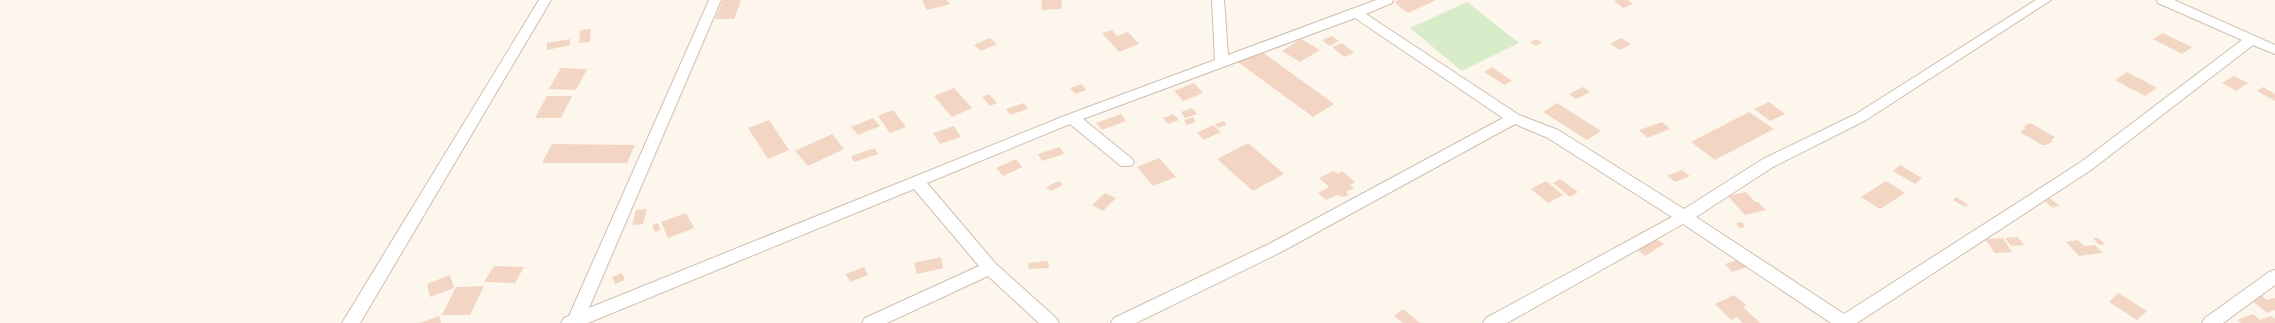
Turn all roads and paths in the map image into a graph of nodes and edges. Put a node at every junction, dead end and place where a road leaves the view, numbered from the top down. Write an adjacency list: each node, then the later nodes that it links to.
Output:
1 (545, 0): 19 (street)
2 (715, 0): 18 (street)
3 (1218, 0): 10 (street)
4 (1386, 0): 7 (street)
5 (2045, 0): 15 (street)
6 (2163, 0): 8 (street)
7 (1356, 13): 10 (street); 12 (street)
8 (2253, 39): 9 (street); 24 (street)
9 (2275, 50)
10 (1222, 64): 11 (street)
11 (1072, 118): 13 (street); 14 (street)
12 (1514, 118): 15 (street); 22 (street)
13 (1126, 162)
14 (917, 182): 16 (street); 18 (street)
15 (1684, 217): 23 (street); 24 (street)
16 (990, 268): 20 (street); 21 (street)
17 (2272, 282): 25 (street)
18 (573, 321)
19 (351, 323)
20 (871, 323)
21 (1050, 323)
22 (1120, 323)
23 (1492, 323)
24 (1844, 323)
25 (2211, 323)

